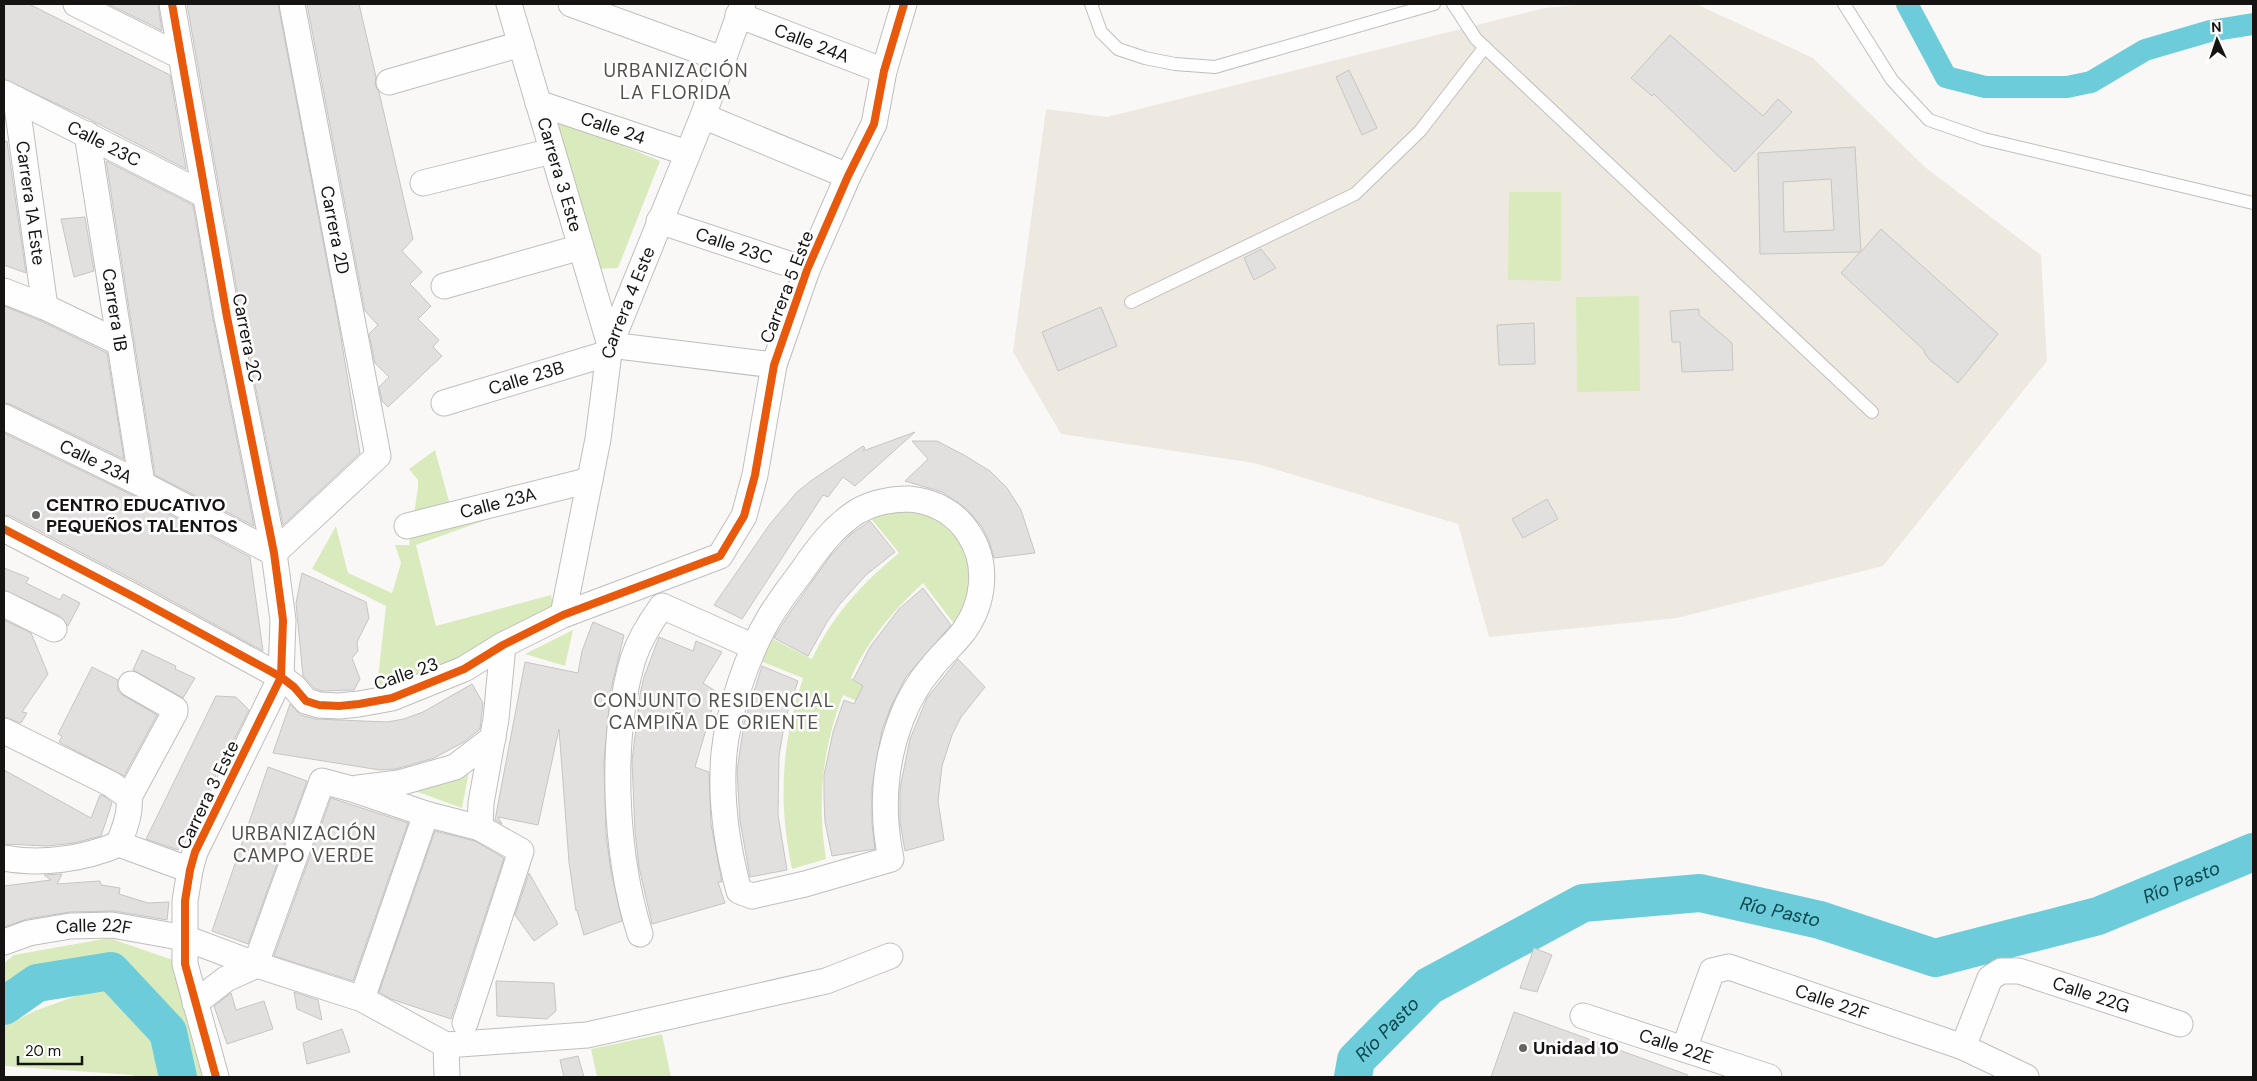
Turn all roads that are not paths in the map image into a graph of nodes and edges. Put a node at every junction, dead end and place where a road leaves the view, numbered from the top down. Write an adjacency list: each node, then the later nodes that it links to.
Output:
1 (76, 4): 14 (street)
2 (172, 4): 14 (street, Carrera 2C)
3 (292, 4): 45 (street, Carrera 2D)
4 (509, 4): 12 (street, Carrera 3 Este)
5 (571, 4): 15 (street)
6 (904, 4): 16 (street, Carrera 5 Este)
7 (1090, 4): 8 (lane)
8 (1434, 4)
9 (1453, 4): 13 (lane)
10 (1844, 4): 27 (lane)
11 (741, 9): 15 (street, Carrera 4 Este); 16 (street, Calle 24A)
12 (521, 44): 17 (street); 19 (street, Carrera 3 Este)
13 (1484, 47): 33 (lane); 39 (lane)
14 (180, 56): 26 (street, Carrera 2C)
15 (722, 59): 20 (street, Carrera 4 Este)
16 (884, 71): 24 (street, Carrera 5 Este)
17 (389, 82)
18 (10, 96): 21 (street, Calle 23C); 34 (street, Carrera 1A Este)
19 (538, 103): 22 (street, Carrera 3 Este); 23 (street, Calle 24)
20 (703, 116): 23 (street, Carrera 4 Este); 24 (street)
21 (87, 134): 26 (street, Calle 23C); 35 (street, Carrera 1B)
22 (552, 151): 25 (street); 29 (street, Carrera 3 Este)
23 (687, 153): 28 (street, Carrera 4 Este)
24 (848, 176): 30 (street, Carrera 5 Este)
25 (423, 183)
26 (205, 195): 45 (street, Carrera 2C)
27 (2253, 203)
28 (659, 221): 30 (street, Calle 23C); 36 (street, Carrera 4 Este)
29 (581, 247): 31 (street); 36 (street, Carrera 3 Este)
30 (807, 270): 37 (street, Carrera 5 Este)
31 (444, 286)
32 (4, 291): 34 (street)
33 (1130, 302)
34 (45, 307): 35 (street)
35 (120, 343): 42 (street, Carrera 1B)
36 (609, 349): 37 (street, Calle 23B); 38 (street, Calle 23B); 41 (street, Carrera 4 Este)
37 (774, 364): 46 (street, Carrera 5 Este)
38 (444, 403)
39 (1872, 412)
40 (4, 417): 42 (street, Calle 23A)
41 (590, 480): 43 (street, Calle 23A); 50 (street, Carrera 4 Este)
42 (142, 484): 45 (street, Calle 23A)
43 (407, 526)
44 (4, 529): 54 (street, Calle 23)
45 (274, 553): 54 (street, Carrera 2C)
46 (720, 556): 47 (street, Calle 23)
47 (654, 581): 49 (street); 50 (street, Calle 23)
48 (4, 604): 51 (street)
49 (662, 606): 53 (street); 65 (street)
50 (563, 615): 52 (street, Calle 23)
51 (54, 629)
52 (504, 646): 54 (street, Calle 23); 57 (street)
53 (754, 647): 53 (street)
54 (280, 678): 64 (street, Carrera 3 Este)
55 (131, 684): 59 (street)
56 (4, 731): 59 (street)
57 (493, 738): 58 (street); 61 (street)
58 (352, 788): 60 (street); 69 (street)
59 (129, 797): 62 (street)
60 (426, 814): 61 (street); 70 (street)
61 (480, 828): 73 (street)
62 (119, 844): 63 (street); 64 (street)
63 (4, 858)
64 (190, 870): 66 (street, Carrera 3 Este)
65 (640, 934)
66 (185, 938): 67 (street, Calle 22F); 69 (street, Calle 22F); 71 (street, Carrera 3 Este)
67 (4, 942)
68 (890, 956): 75 (street)
69 (258, 960): 71 (street); 75 (street, Calle 22F)
70 (365, 990)
71 (196, 1003): 78 (street, Carrera 3 Este)
72 (1583, 1016): 77 (street, Calle 22E)
73 (465, 1023)
74 (2180, 1024): 76 (street, Calle 22G)
75 (446, 1045): 79 (street)
76 (1963, 1047): 77 (street, Calle 22F); 81 (street, Calle 22F)
77 (1684, 1049): 80 (street, Calle 22E)
78 (216, 1077)
79 (447, 1077)
80 (1769, 1077)
81 (2026, 1077)

